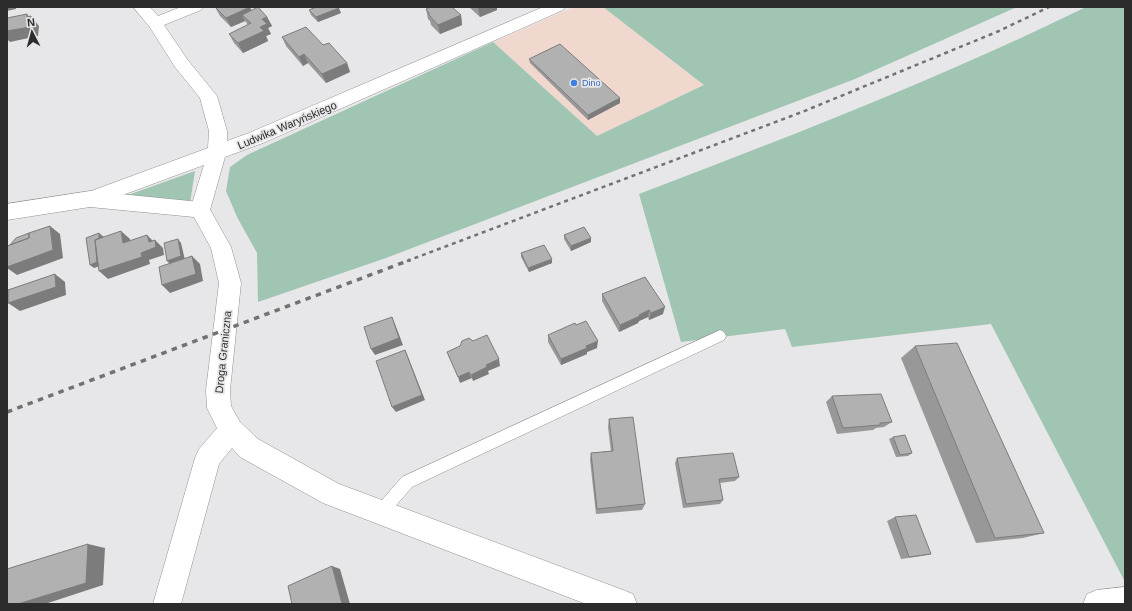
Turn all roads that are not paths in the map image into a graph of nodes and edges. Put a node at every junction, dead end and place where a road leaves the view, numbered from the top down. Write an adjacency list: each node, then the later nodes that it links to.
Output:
1 (141, 7): 4 (street)
2 (195, 7): 4 (street)
3 (557, 7): 5 (street, Ludwika Waryńskiego)
4 (155, 23): 5 (street)
5 (217, 154): 6 (street, Ludwika Waryńskiego); 7 (street)
6 (90, 199): 7 (street); 8 (street, Ludwika Waryńskiego)
7 (200, 210): 10 (street, Droga Graniczna)
8 (7, 212)
9 (720, 336): 11 (lane)
10 (231, 430): 11 (street, Droga Graniczna); 13 (street)
11 (381, 512): 14 (street, Droga Graniczna)
12 (1125, 601): 15 (street)
13 (167, 604)
14 (623, 604)
15 (1097, 604)

